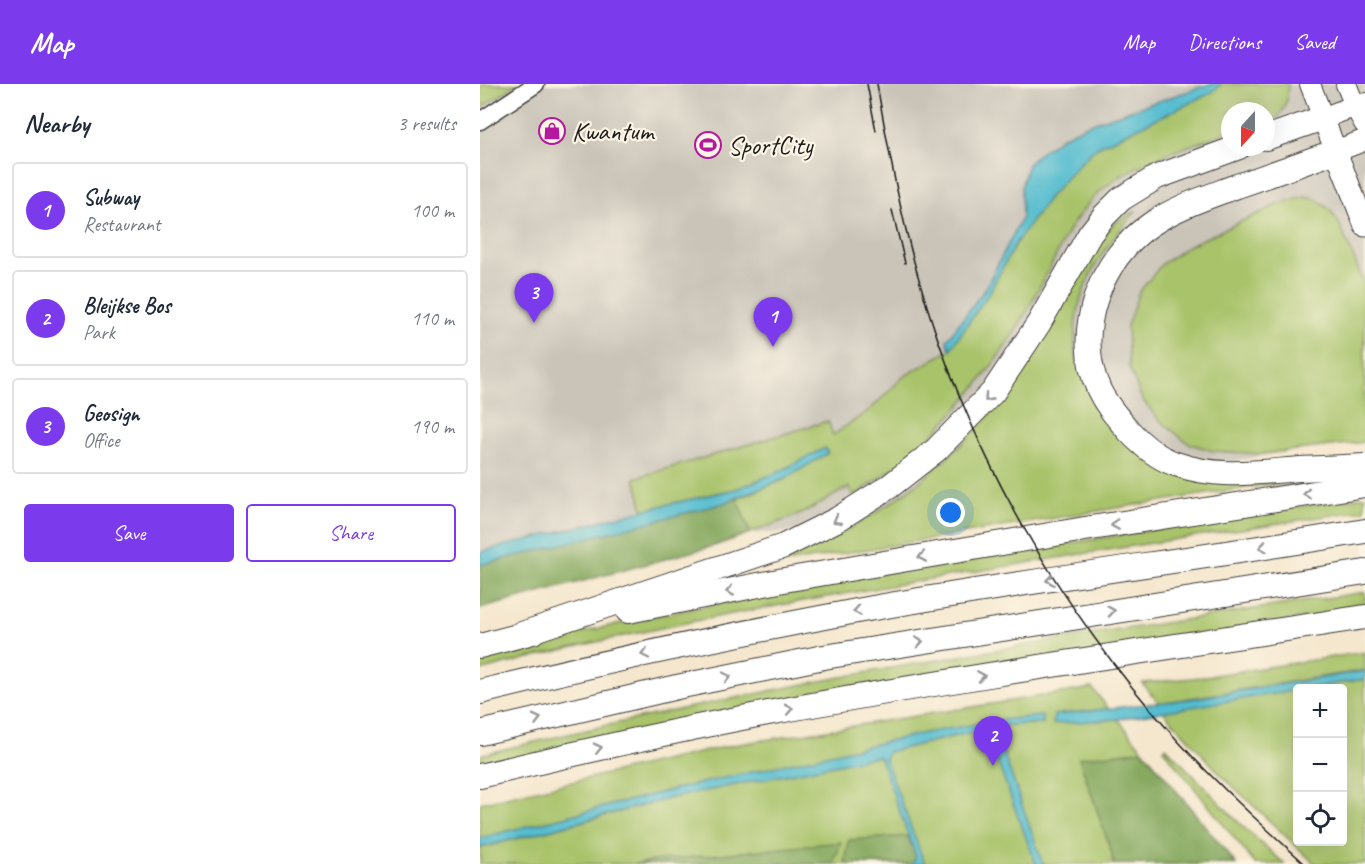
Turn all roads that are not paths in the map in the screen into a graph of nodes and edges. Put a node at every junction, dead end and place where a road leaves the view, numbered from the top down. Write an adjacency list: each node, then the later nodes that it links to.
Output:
1 (536, 84): 6 (street)
2 (1310, 84): 5 (main road)
3 (1346, 84): 4 (main road)
4 (1362, 111): 5 (main road)
5 (1323, 118): 7 (highway); 9 (main road)
6 (480, 121)
7 (1275, 135)
8 (1365, 140): 9 (main road)
9 (1336, 151): 11 (main road); 12 (highway)
10 (1221, 154): 17 (highway, one-way to 17)
11 (1365, 226)
12 (1365, 466)
13 (1365, 485): 17 (highway, one-way to 17)
14 (1365, 531): 19 (highway, one-way to 19)
15 (1365, 572): 20 (highway, one-way to 15)
16 (1365, 617): 21 (highway, one-way to 16)
17 (519, 635): 18 (highway)
18 (480, 646)
19 (480, 692)
20 (480, 733)
21 (480, 776)

